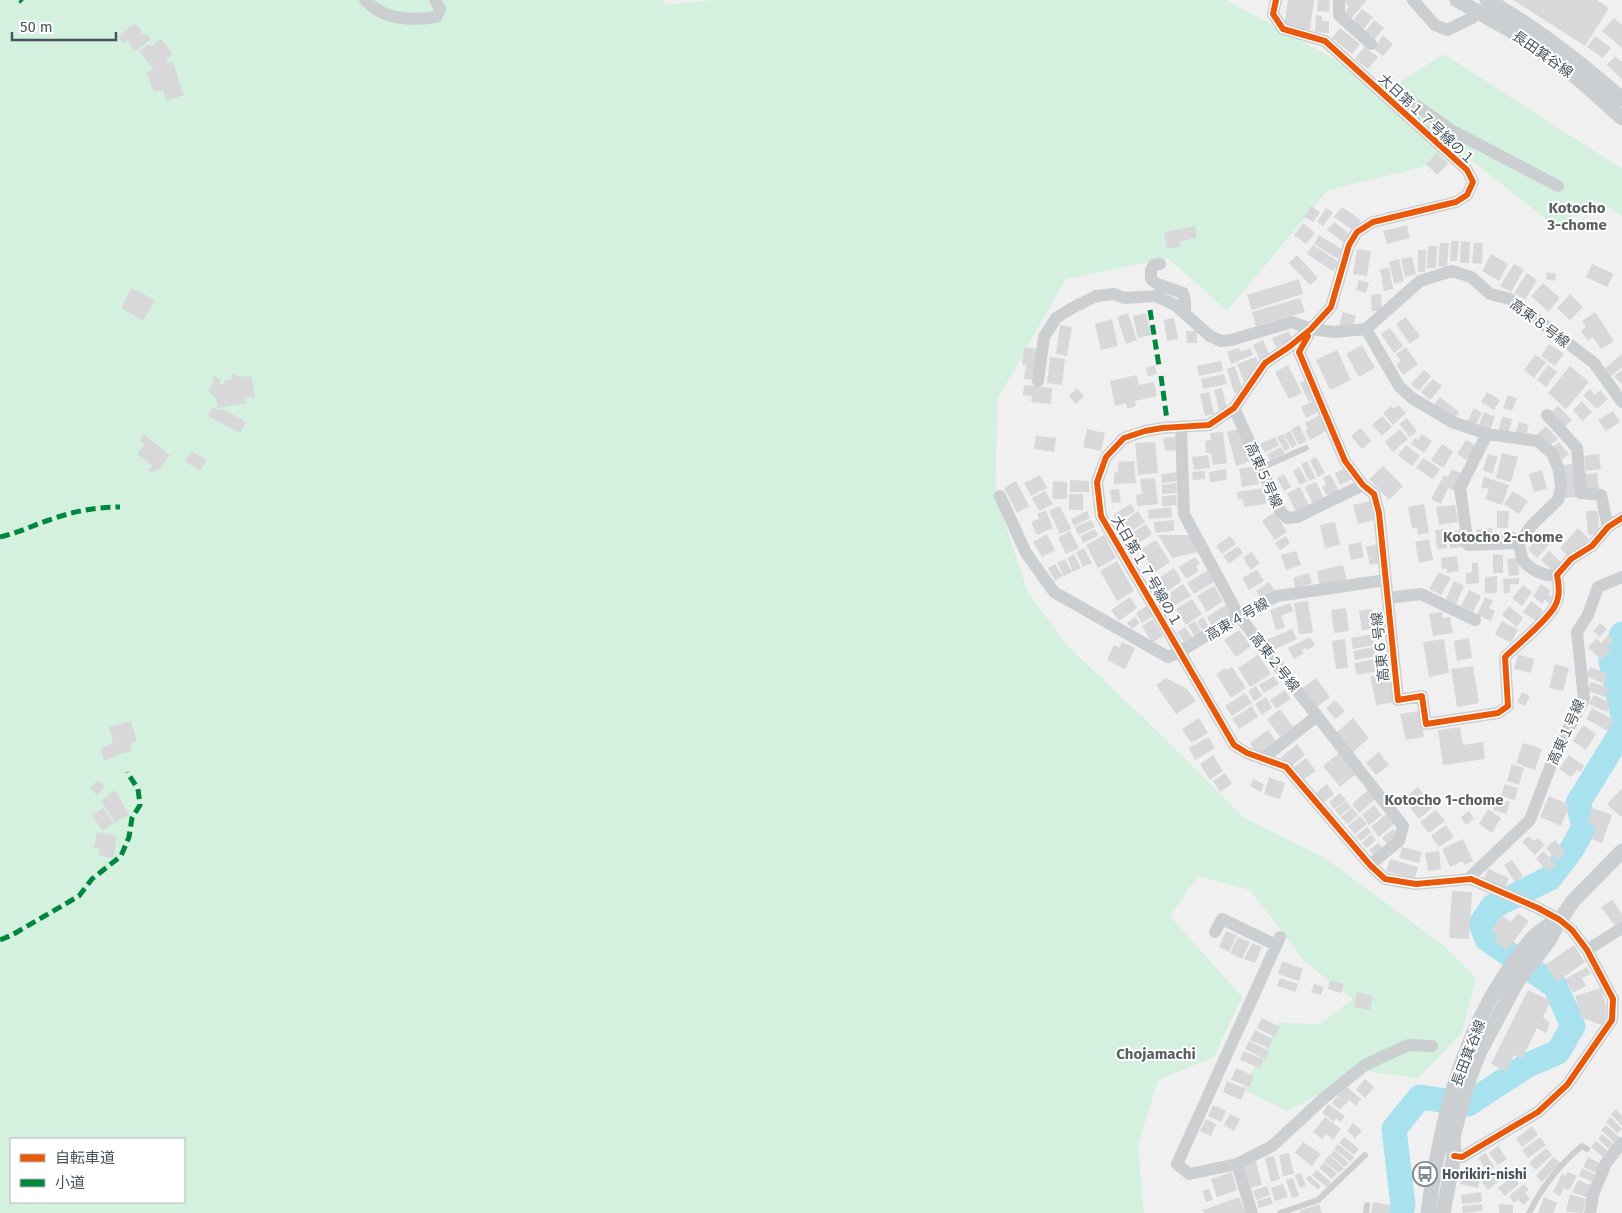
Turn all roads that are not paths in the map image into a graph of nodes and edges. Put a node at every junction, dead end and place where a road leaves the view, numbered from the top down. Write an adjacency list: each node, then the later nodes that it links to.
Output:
1 (365, 0): 2 (street)
2 (435, 0)
3 (1339, 0): 9 (street)
4 (1413, 0): 8 (street)
5 (1456, 0): 8 (street, 長田箕谷線)
6 (1486, 0): 10 (street, 長田箕谷線)
7 (1275, 1): 11 (street, 大日第１７号線の１)
8 (1473, 9): 12 (street, 長田箕谷線)
9 (1370, 44)
10 (1622, 100)
11 (1398, 108): 13 (street); 16 (street, 大日第１７号線の１)
12 (1622, 118)
13 (1558, 186)
14 (1160, 264): 15 (street)
15 (1185, 314): 16 (street); 18 (street)
16 (1311, 329): 17 (street); 20 (street, 大日第１７号線の１); 26 (street, 高東６号線)
17 (1366, 329): 19 (street, 高東８号線); 23 (street)
18 (1038, 381)
19 (1622, 402)
20 (1234, 408): 22 (street, 大日第１７号線の１); 25 (street, 高東５号線)
21 (1546, 416): 29 (street)
22 (1181, 428): 35 (street, 高東２号線); 37 (street, 大日第１７号線の１)
23 (1487, 434): 30 (street); 30 (street)
24 (1306, 448): 25 (lane)
25 (1261, 468): 26 (street, 高東５号線)
26 (1363, 485): 33 (street, 高東６号線)
27 (1000, 496): 37 (street)
28 (1622, 518): 29 (street)
29 (1608, 527): 31 (street)
30 (1519, 543): 31 (street)
31 (1557, 575): 34 (street, 高東６号線)
32 (1622, 577): 42 (street, 高東１号線)
33 (1386, 580): 34 (street, 高東６号線); 35 (street, 高東４号線)
34 (1388, 598): 36 (street)
35 (1239, 616): 37 (street, 高東４号線); 38 (street, 高東２号線)
36 (1475, 620)
37 (1179, 652): 39 (street, 大日第１７号線の１)
38 (1317, 716): 39 (street); 41 (street, 高東２号線)
39 (1262, 759): 41 (street, 大日第１７号線の１)
40 (1622, 851): 43 (street, 長田箕谷線)
41 (1370, 865): 42 (street, 大日第１７号線の１)
42 (1470, 879): 43 (street)
43 (1560, 920): 46 (street); 50 (street, 長田箕谷線)
44 (1622, 928): 46 (street)
45 (1215, 932): 52 (street)
46 (1587, 950): 50 (street)
47 (1432, 1046): 52 (street)
48 (1622, 1143): 60 (street)
49 (1587, 1149): 59 (lane)
50 (1449, 1152): 57 (street, 長田箕谷線); 58 (street, 長田箕谷線)
51 (1365, 1155): 55 (lane)
52 (1237, 1164): 54 (street)
53 (1367, 1205): 56 (lane)
54 (1252, 1213)
55 (1280, 1213)
56 (1366, 1213)
57 (1428, 1213)
58 (1444, 1213)
59 (1529, 1213)
60 (1590, 1213)

